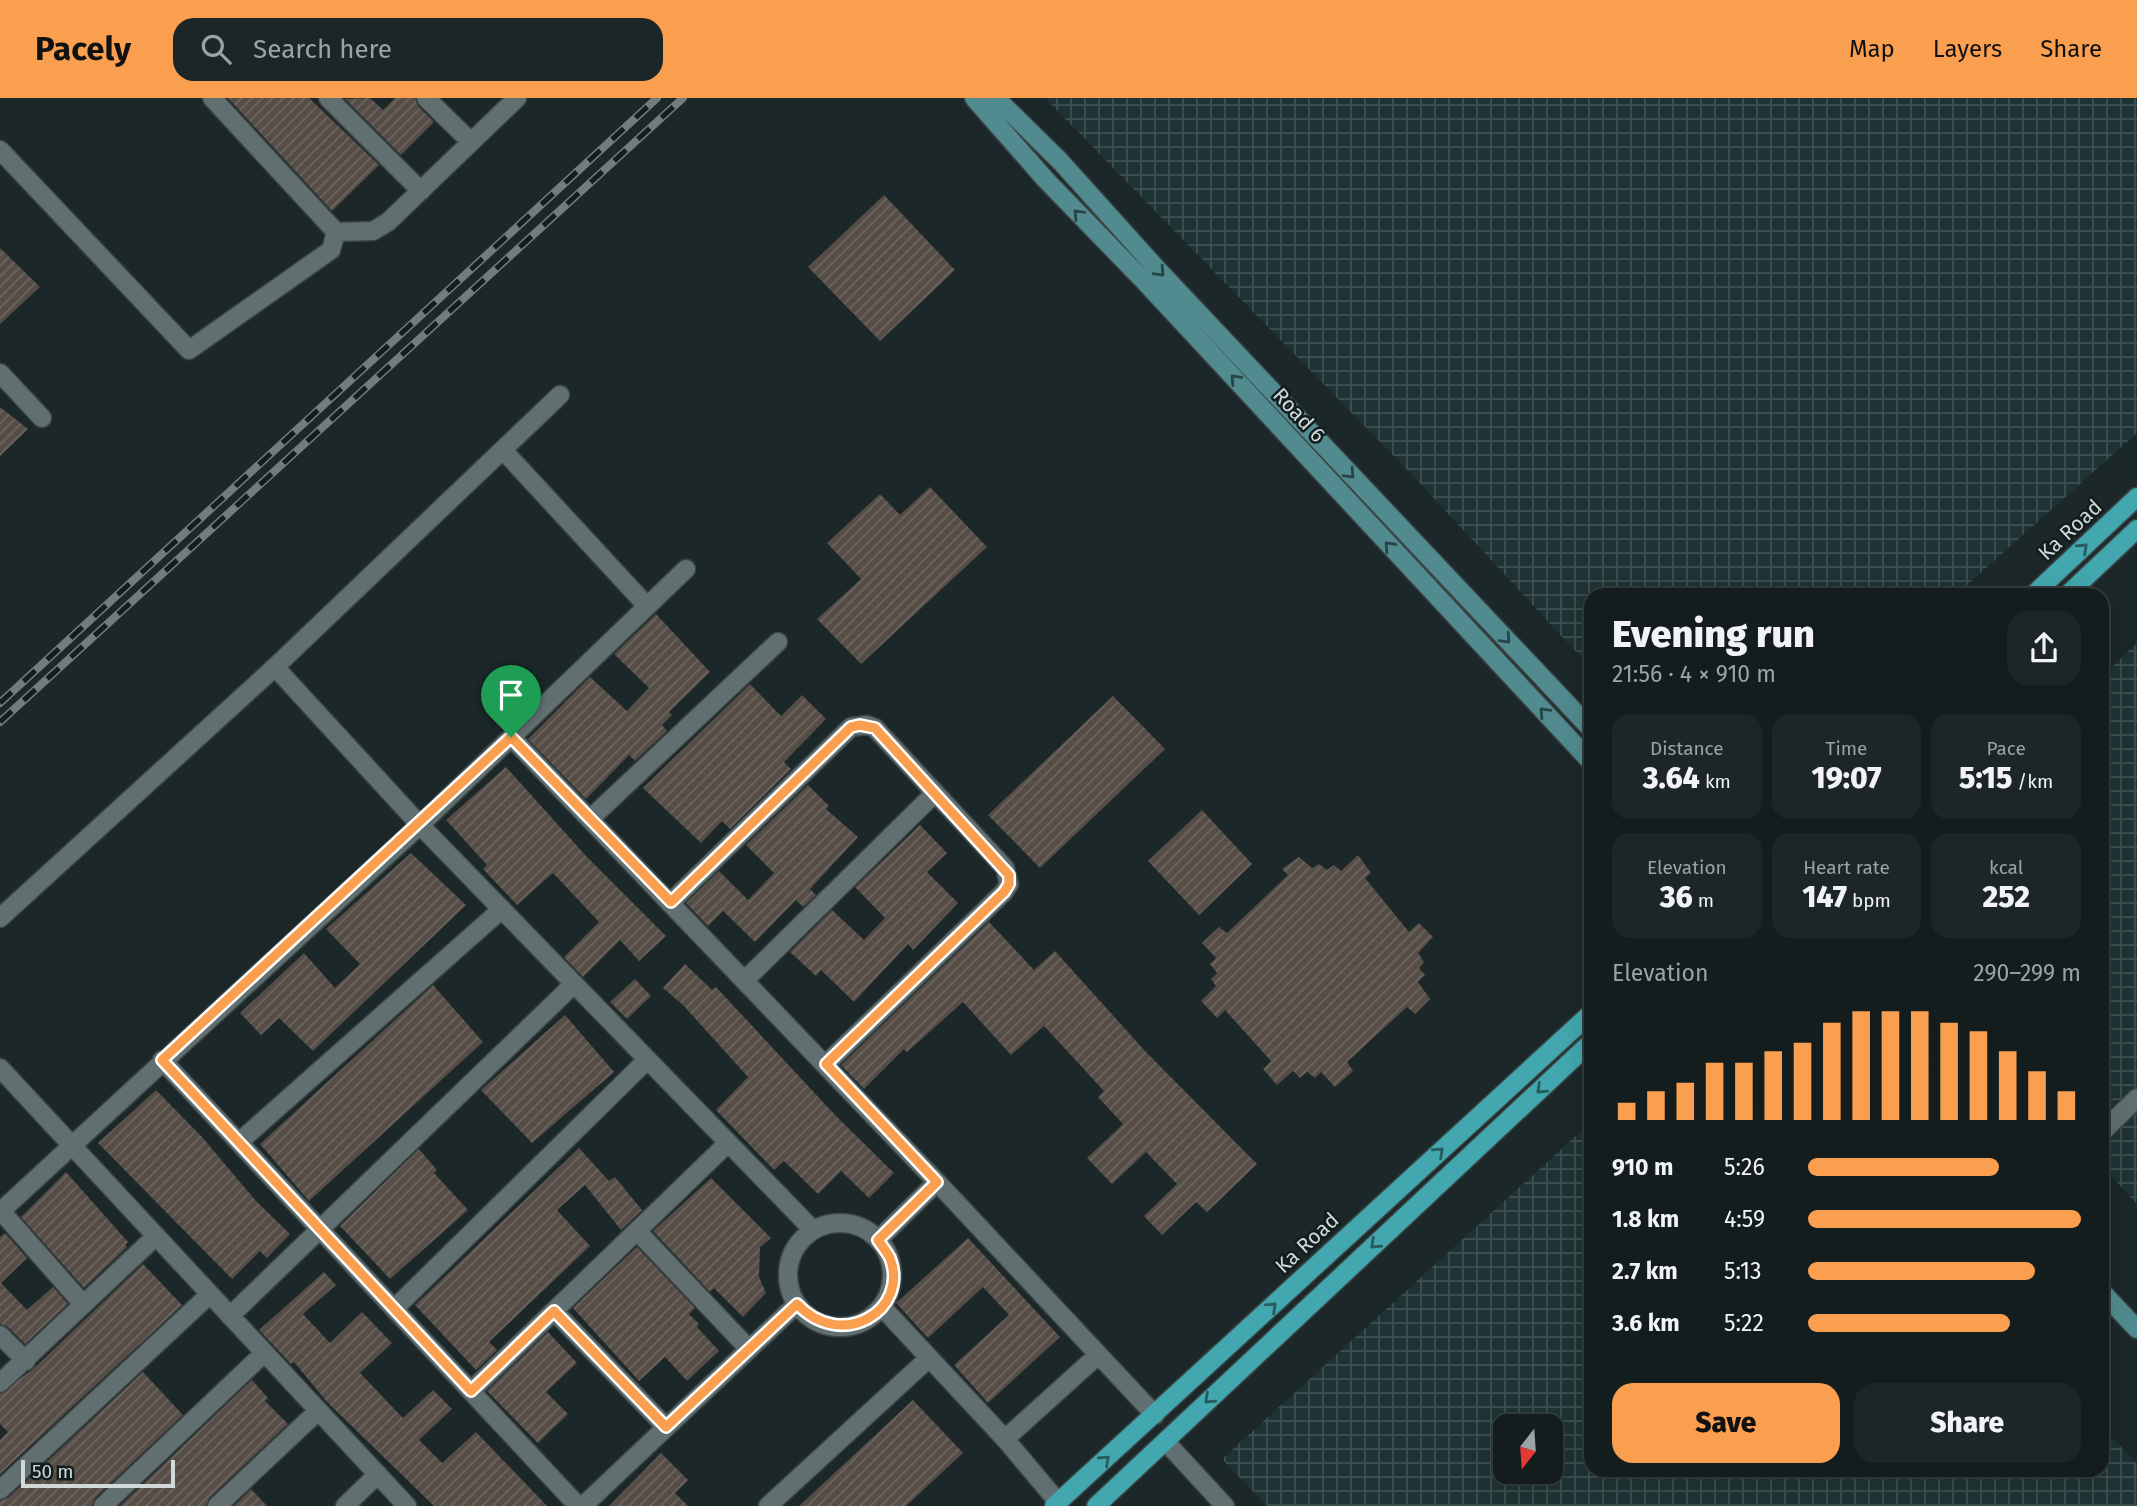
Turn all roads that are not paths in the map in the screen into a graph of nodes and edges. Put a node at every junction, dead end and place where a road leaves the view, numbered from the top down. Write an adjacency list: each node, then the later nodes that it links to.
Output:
1 (212, 98): 10 (street)
2 (328, 98): 9 (street)
3 (426, 98): 7 (street)
4 (517, 98): 7 (street)
5 (974, 98): 25 (street, Road 6, one-way to 5)
6 (996, 98): 23 (street, Road 6, one-way to 23)
7 (471, 142): 9 (street)
8 (0, 150): 10 (street)
9 (421, 191): 10 (street)
10 (336, 232)
11 (0, 373): 13 (street)
12 (561, 395): 14 (street)
13 (42, 418)
14 (503, 450): 20 (street); 22 (street)
15 (2137, 497): 18 (main road, Ka Road, one-way to 15)
16 (2137, 529): 19 (main road)
17 (686, 569): 20 (street)
18 (2040, 588)
19 (2074, 588)
20 (647, 606): 24 (street)
21 (778, 642): 27 (street)
22 (275, 667): 28 (street); 31 (street)
23 (1584, 722)
24 (511, 737): 27 (street); 28 (street)
25 (1584, 754)
26 (935, 793): 29 (street); 32 (street); 38 (street)
27 (590, 818): 29 (street)
28 (420, 825): 30 (street); 36 (street)
29 (671, 902): 32 (street)
30 (502, 909): 33 (street); 42 (street)
31 (0, 918)
32 (745, 980): 38 (street)
33 (574, 984): 37 (street); 47 (street)
34 (1584, 1019): 70 (main road, Ka Road, one-way to 34)
35 (1584, 1049): 73 (main road, one-way to 73)
36 (162, 1060): 42 (street); 44 (street)
37 (647, 1060): 43 (street); 57 (street)
38 (826, 1064): 45 (street)
39 (0, 1068): 44 (street)
40 (2137, 1098): 41 (street)
41 (2109, 1125)
42 (239, 1142): 47 (street)
43 (729, 1143): 48 (street); 49 (street)
44 (72, 1145): 46 (street); 50 (street)
45 (937, 1182): 51 (street); 64 (street)
46 (1, 1212): 54 (street)
47 (318, 1228): 57 (street); 59 (street)
48 (813, 1230): 51 (street); 55 (street)
49 (637, 1231): 58 (street); 62 (street)
50 (155, 1237): 52 (street); 54 (street)
51 (878, 1240): 56 (street)
52 (209, 1295): 59 (street); 75 (street)
53 (2109, 1299): 60 (street)
54 (83, 1304): 66 (street)
55 (797, 1304): 56 (street); 62 (street)
56 (882, 1307): 65 (street)
57 (394, 1309): 68 (street)
58 (554, 1311): 68 (street); 71 (street)
59 (230, 1316): 63 (street)
60 (2137, 1329)
61 (0, 1335): 66 (street)
62 (749, 1349): 71 (street)
63 (263, 1354): 69 (street); 77 (street)
64 (1098, 1355): 70 (street); 72 (street)
65 (929, 1357): 72 (street); 82 (street)
66 (26, 1361): 67 (street)
67 (0, 1383)
68 (471, 1391): 81 (street)
69 (318, 1411): 74 (street); 78 (street)
70 (1155, 1415): 76 (main road, Ka Road, one-way to 70)
71 (666, 1427): 81 (street)
72 (1005, 1439): 76 (street)
73 (1165, 1441): 83 (main road); 84 (street)
74 (378, 1474): 79 (street); 80 (street)
75 (0, 1490)
76 (1056, 1504)
77 (103, 1506)
78 (217, 1506)
79 (345, 1506)
80 (407, 1506)
81 (581, 1506)
82 (768, 1506)
83 (1096, 1506)
84 (1225, 1506)

